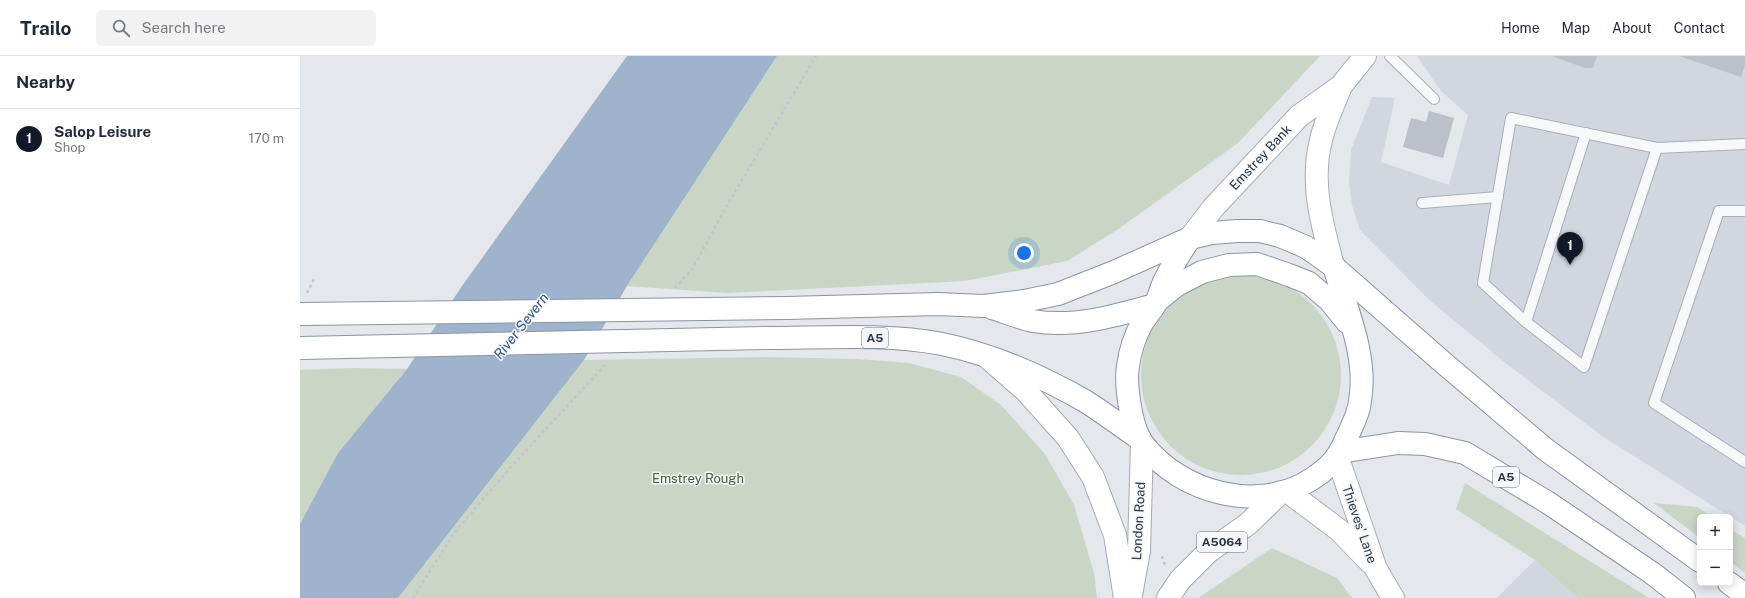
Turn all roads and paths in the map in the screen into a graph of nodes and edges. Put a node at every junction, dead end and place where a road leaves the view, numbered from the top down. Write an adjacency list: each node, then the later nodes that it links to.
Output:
1 (1365, 56): 3 (main road, Emstrey Bank)
2 (1390, 56): 4 (lane)
3 (1341, 86): 11 (main road, Emstrey Bank); 12 (main road, Emstrey Bank)
4 (1434, 99)
5 (1586, 133): 7 (lane); 8 (lane); 16 (lane)
6 (1745, 144): 7 (lane)
7 (1657, 148): 16 (lane)
8 (1498, 196): 9 (lane); 16 (lane)
9 (1422, 203)
10 (1745, 211): 22 (lane)
11 (1190, 238): 12 (main road); 13 (main road, Emstrey Bank); 14 (main road)
12 (1334, 266): 17 (main road, Emstrey Bank); 24 (main road)
13 (1155, 303): 14 (main road); 17 (main road); 20 (main road)
14 (983, 306): 15 (main road, bridge)
15 (300, 314)
16 (1526, 322)
17 (1353, 330): 21 (main road, Emstrey Bank)
18 (300, 348): 19 (main road, A5, bridge)
19 (985, 355): 20 (main road, A5); 28 (main road)
20 (1141, 441): 23 (main road); 29 (main road, London Road)
21 (1338, 454): 23 (main road, Emstrey Bank); 25 (main road, Thieves' Lane); 32 (main road, A5)
22 (1745, 462)
23 (1284, 492): 25 (main road, Thieves' Lane); 30 (main road, A5064)
24 (1697, 559)
25 (1376, 569): 31 (main road)
26 (1733, 586): 27 (main road)
27 (1745, 595)
28 (1125, 598)
29 (1131, 598)
30 (1168, 598)
31 (1393, 598)
32 (1684, 598)

